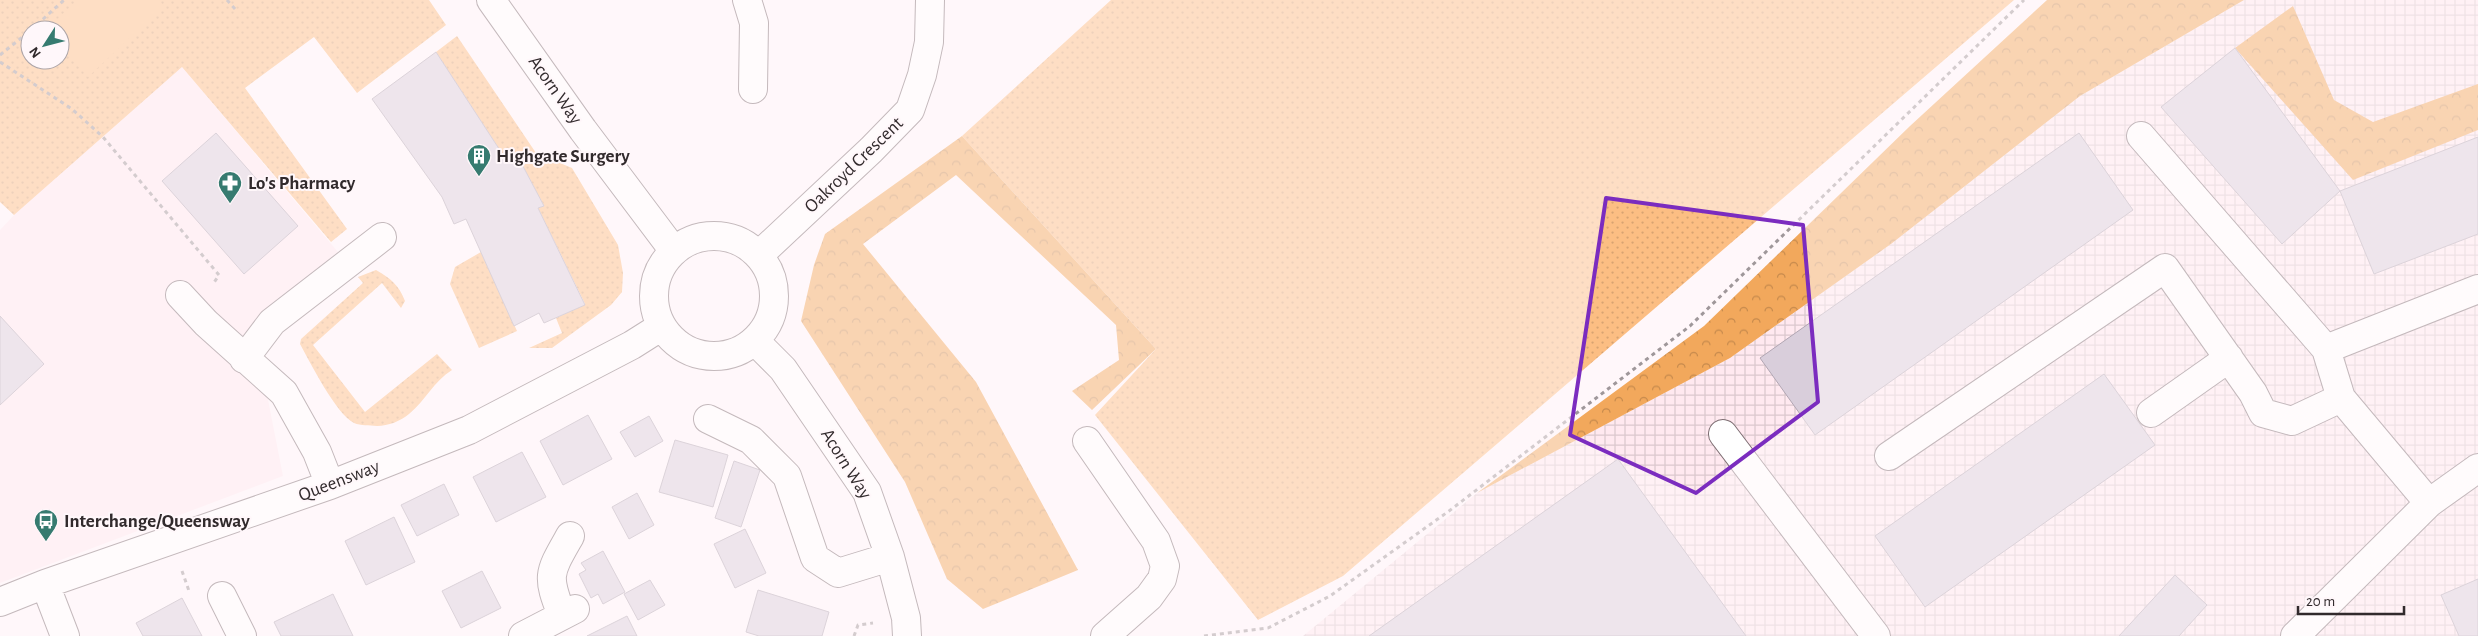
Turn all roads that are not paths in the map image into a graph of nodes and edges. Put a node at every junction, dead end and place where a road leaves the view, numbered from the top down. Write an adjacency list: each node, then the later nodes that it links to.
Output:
1 (491, 0): 7 (street, Acorn Way)
2 (930, 0): 8 (street, Oakroyd Crescent)
3 (748, 2): 4 (street)
4 (754, 89)
5 (2141, 136): 13 (street)
6 (382, 237): 15 (street)
7 (674, 251): 8 (street); 11 (street)
8 (759, 255): 12 (street)
9 (2478, 289): 13 (street)
10 (187, 303): 15 (street)
11 (662, 326): 12 (street); 23 (street, Queensway)
12 (755, 341): 26 (street, Acorn Way)
13 (2326, 349): 16 (street)
14 (2229, 358): 16 (street); 17 (street); 21 (street)
15 (244, 359): 23 (street)
16 (2341, 398): 24 (street)
17 (2151, 413)
18 (708, 418): 26 (street)
19 (1723, 434): 35 (street)
20 (1087, 441): 34 (street)
21 (1889, 456)
22 (2478, 468): 24 (street)
23 (330, 485): 27 (street, Queensway)
24 (2429, 503): 36 (street)
25 (570, 536): 32 (street)
26 (890, 557): 33 (street, Acorn Way)
27 (44, 584): 29 (street, Queensway); 30 (street)
28 (222, 596): 31 (street)
29 (0, 602)
30 (65, 636)
31 (242, 636)
32 (523, 636)
33 (907, 636)
34 (1105, 636)
35 (1876, 636)
36 (2294, 636)

